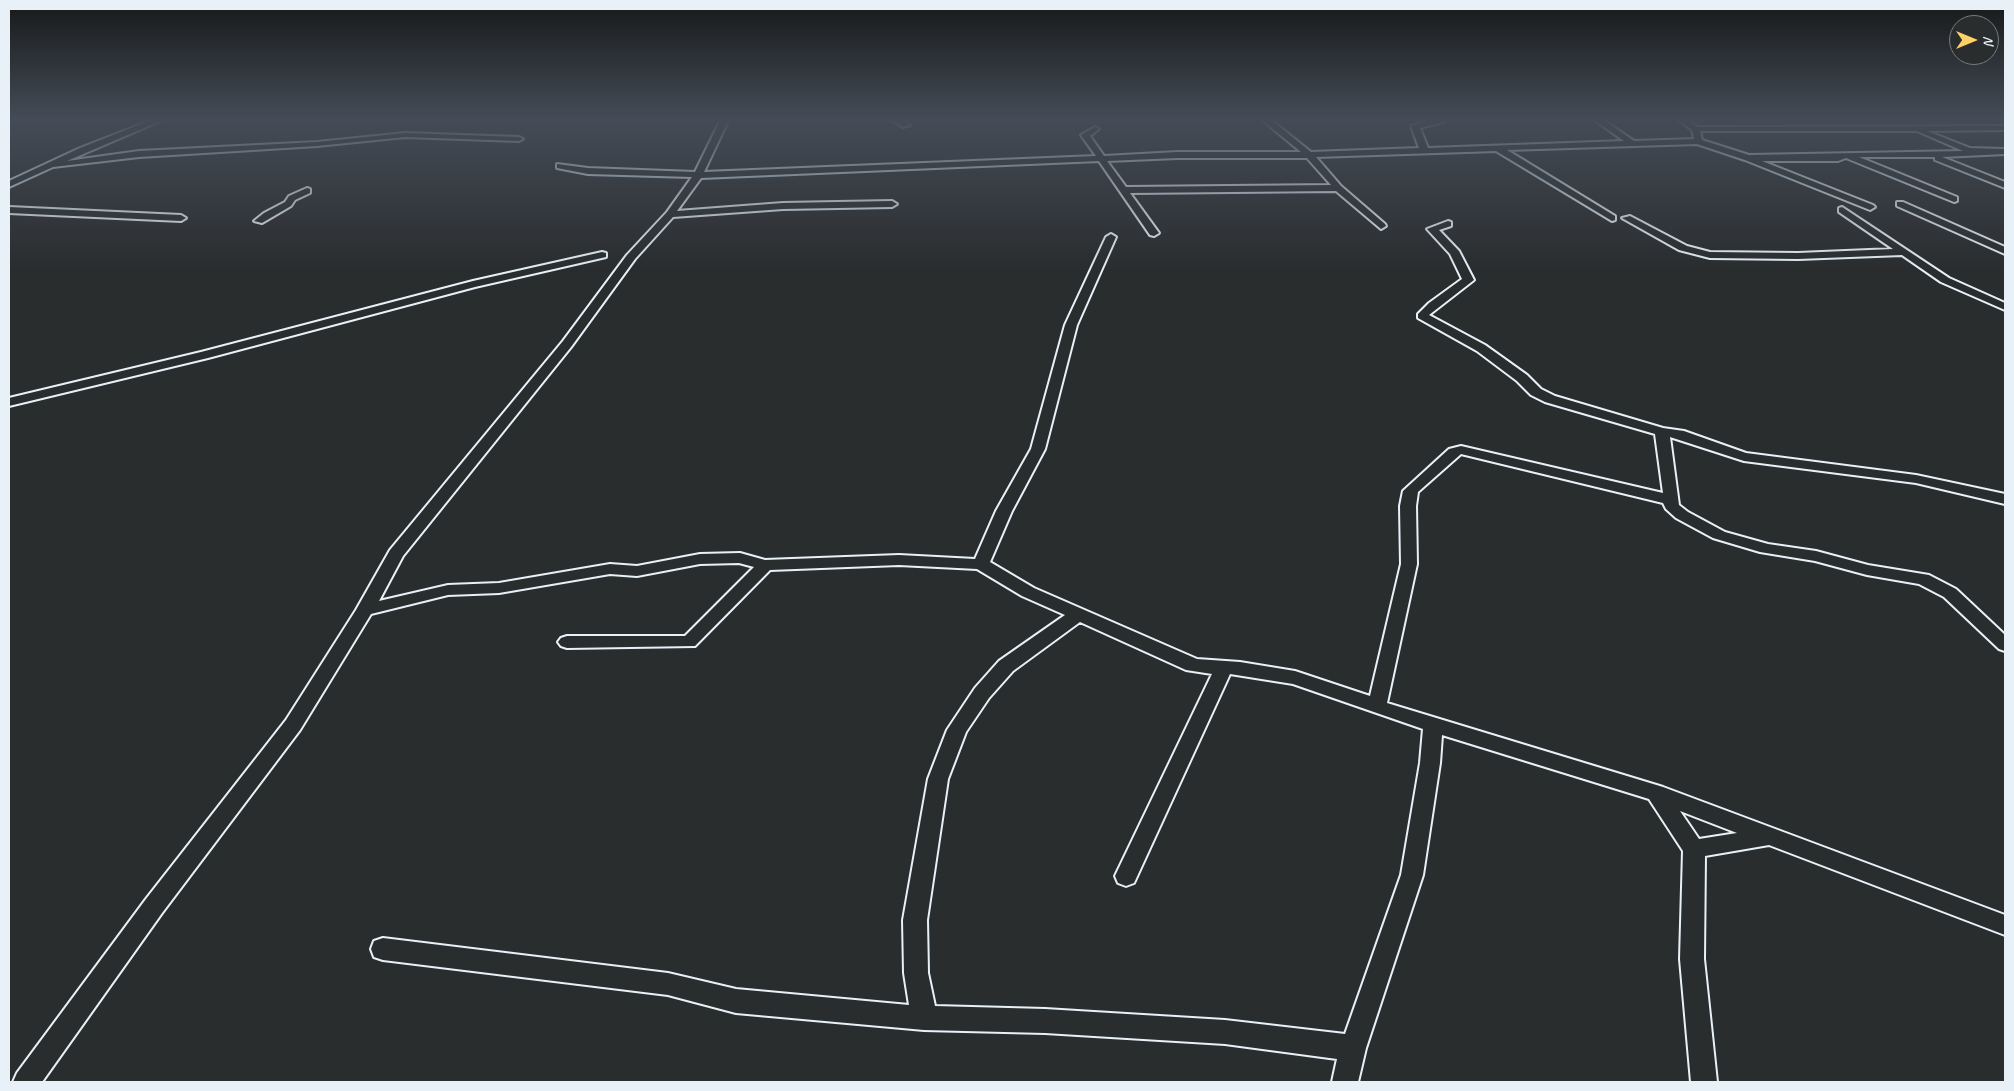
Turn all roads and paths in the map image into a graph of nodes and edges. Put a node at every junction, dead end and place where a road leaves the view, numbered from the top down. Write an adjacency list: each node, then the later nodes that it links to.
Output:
1 (42, 170): 12 (street)
2 (582, 170): 11 (street)
3 (700, 170): 11 (street)
4 (836, 170): 11 (street)
5 (1111, 170): 15 (street)
6 (1322, 170): 14 (street)
7 (1533, 170): 25 (street)
8 (1778, 170): 20 (street)
9 (1881, 170): 17 (street)
10 (1967, 170): 13 (street)
11 (698, 175): 23 (street)
12 (9, 184)
13 (2005, 185)
14 (1338, 188): 15 (street); 29 (street)
15 (1126, 190): 30 (street)
16 (308, 191): 27 (street)
17 (1954, 199)
18 (892, 204): 23 (street)
19 (1900, 204): 32 (street)
20 (1870, 206)
21 (9, 210): 24 (street)
22 (1842, 210): 33 (street)
23 (670, 214): 42 (street)
24 (181, 218)
25 (1612, 218)
26 (1627, 218): 33 (street)
27 (259, 221)
28 (1448, 224): 37 (street)
29 (1380, 226)
30 (1154, 233)
31 (1111, 237): 41 (street)
32 (2005, 251)
33 (1905, 252): 35 (street)
34 (602, 255): 36 (street)
35 (2005, 307)
36 (9, 402)
37 (1662, 432): 38 (street); 39 (street)
38 (2005, 499)
39 (1671, 500): 45 (street); 47 (street)
40 (765, 564): 41 (street); 42 (street); 44 (street)
41 (981, 564): 43 (street)
42 (366, 610): 57 (street)
43 (1078, 614): 46 (street); 55 (street)
44 (567, 642)
45 (2005, 645)
46 (1224, 668): 47 (street); 52 (street)
47 (1377, 706): 48 (street)
48 (1433, 725): 49 (street); 56 (street)
49 (1656, 793): 50 (street); 51 (street)
50 (1771, 836): 51 (street); 53 (street)
51 (1694, 849): 59 (street)
52 (1126, 876)
53 (2005, 926)
54 (383, 949): 55 (street)
55 (924, 1018): 56 (street)
56 (1353, 1048): 58 (street)
57 (26, 1082)
58 (1345, 1082)
59 (1704, 1082)

